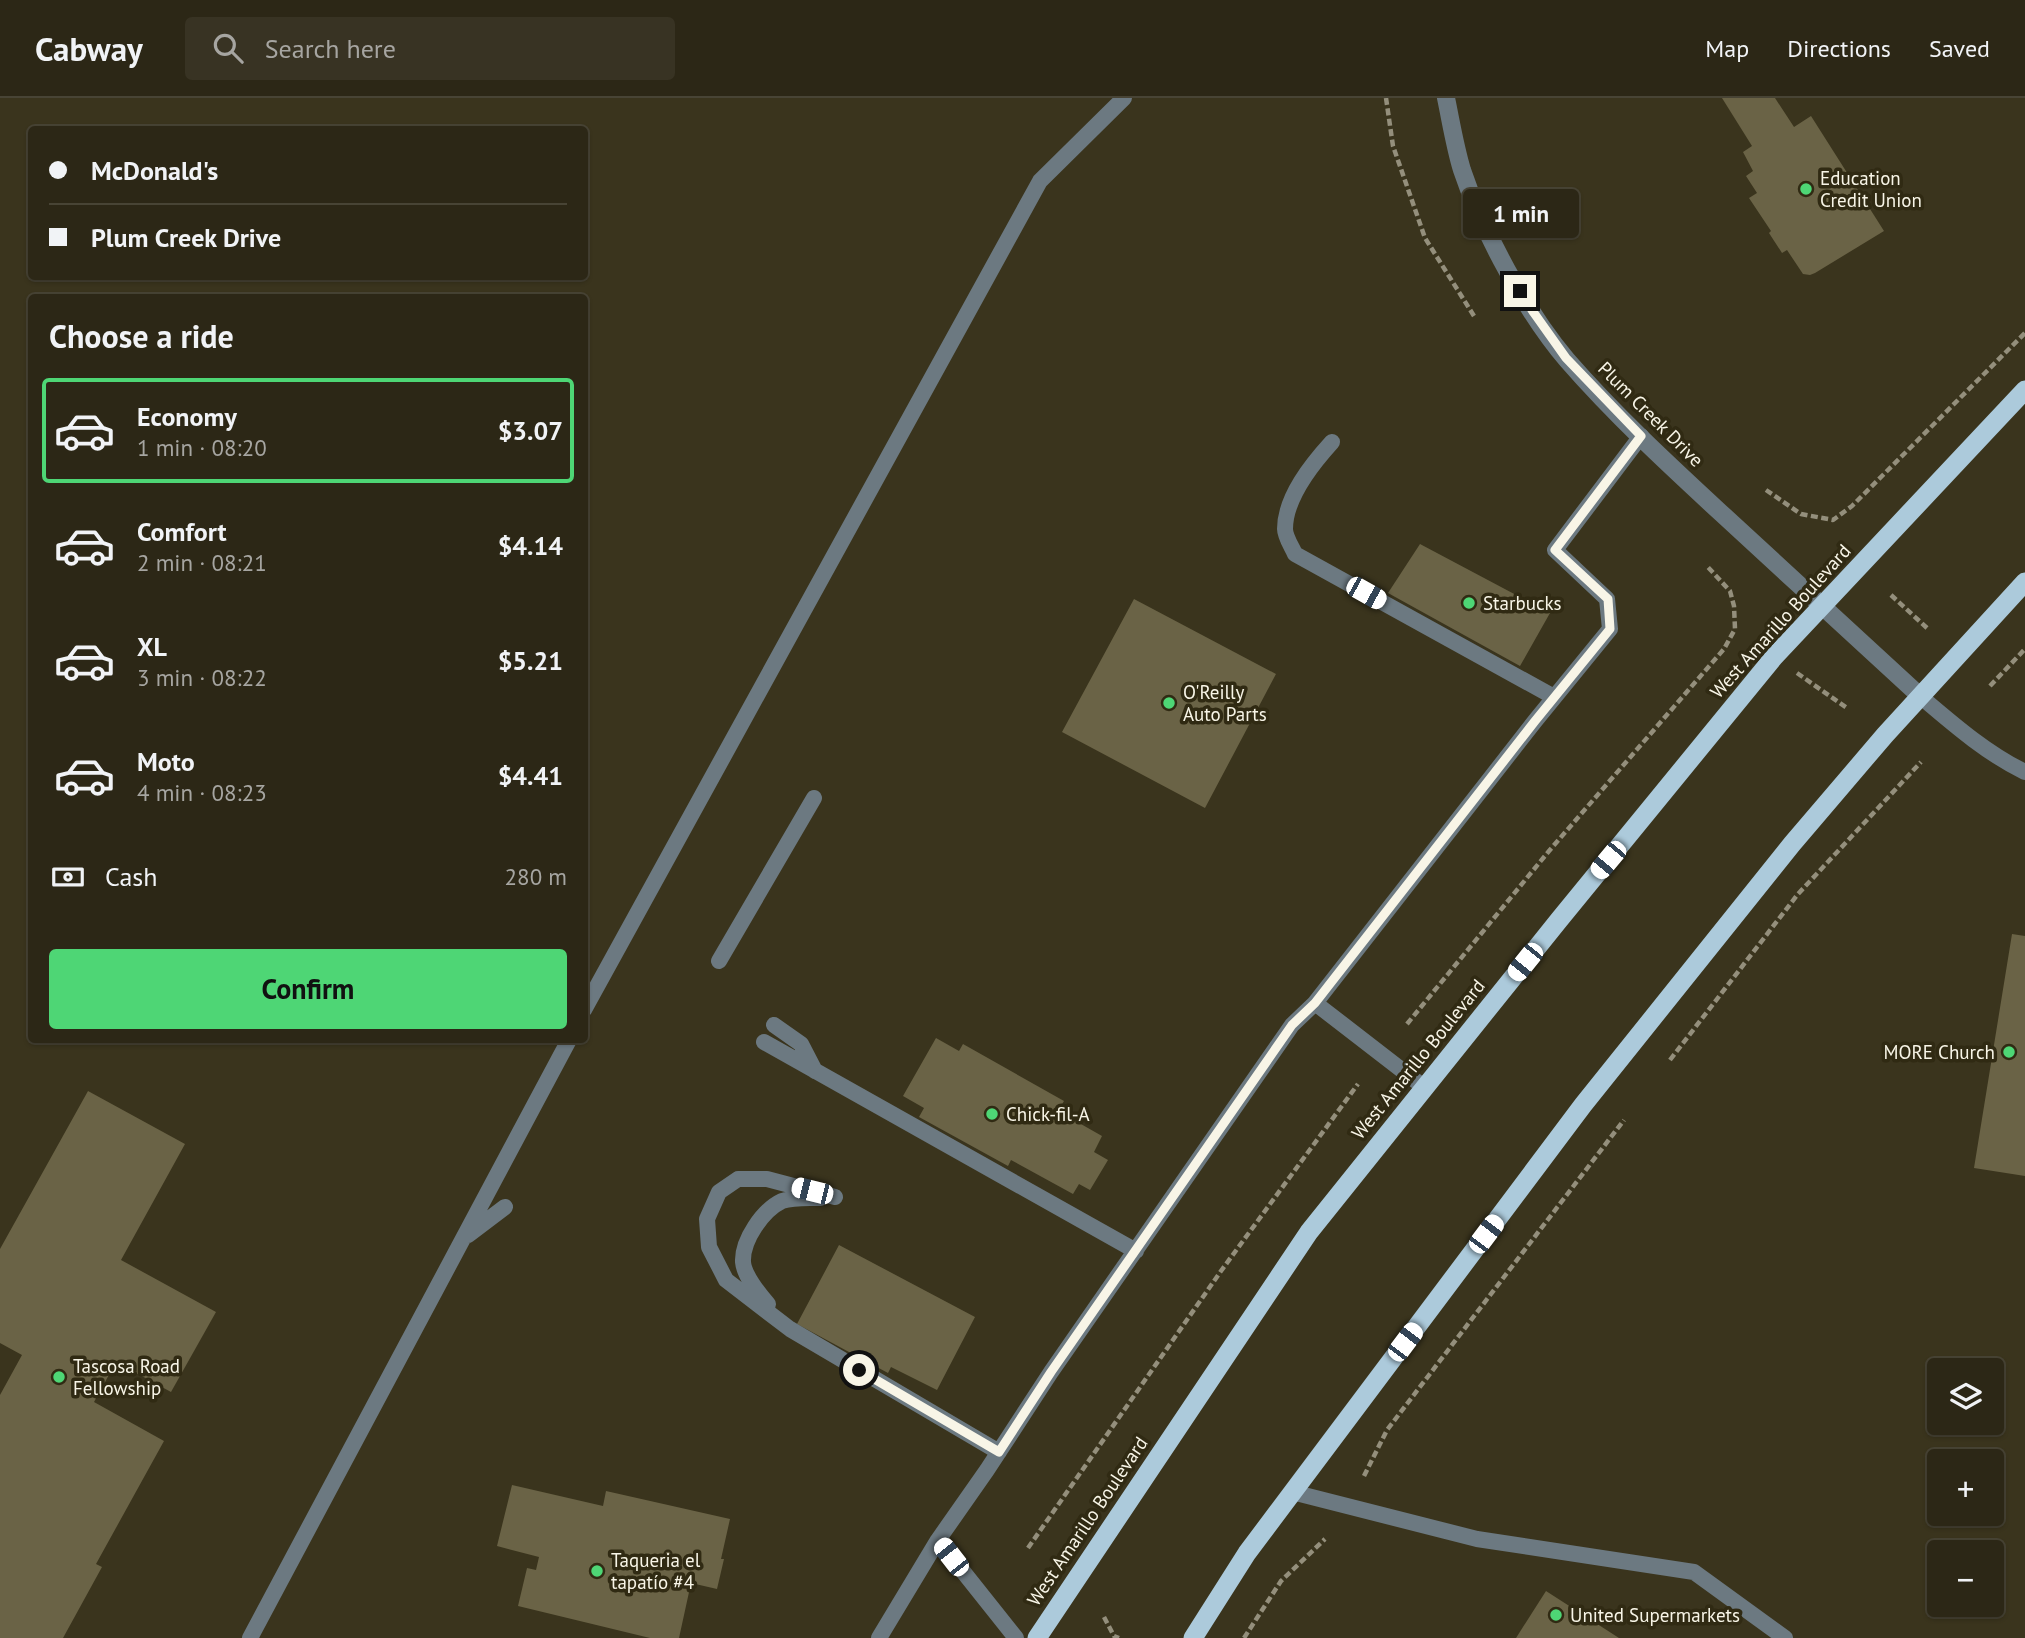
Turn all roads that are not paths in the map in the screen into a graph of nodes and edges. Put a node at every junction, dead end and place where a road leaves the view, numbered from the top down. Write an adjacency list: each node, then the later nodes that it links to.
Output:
1 (1124, 98): 13 (lane)
2 (1446, 98): 4 (street, Plum Creek Drive)
3 (2025, 390): 7 (highway, West Amarillo Boulevard)
4 (1641, 436): 7 (street, Plum Creek Drive); 9 (lane)
5 (1332, 442): 9 (lane)
6 (2025, 582): 8 (highway)
7 (1822, 606): 8 (street, Plum Creek Drive); 19 (highway, West Amarillo Boulevard)
8 (1920, 696): 10 (lane); 25 (highway)
9 (1554, 697): 14 (lane)
10 (2025, 772)
11 (814, 799): 12 (lane)
12 (726, 961)
13 (588, 1003)
14 (1315, 1003): 19 (lane); 22 (lane)
15 (774, 1025): 18 (lane)
16 (764, 1042): 18 (lane)
17 (567, 1043): 21 (lane)
18 (815, 1072): 22 (lane)
19 (1425, 1088): 30 (highway, West Amarillo Boulevard)
20 (505, 1207): 21 (lane)
21 (463, 1239): 27 (lane)
22 (1136, 1251): 24 (lane)
23 (790, 1329): 23 (lane); 24 (lane)
24 (999, 1452): 26 (lane)
25 (1292, 1492): 31 (highway); 32 (lane)
26 (938, 1540): 28 (lane); 29 (lane)
27 (250, 1638)
28 (879, 1638)
29 (1016, 1638)
30 (1037, 1638)
31 (1193, 1638)
32 (1784, 1638)

